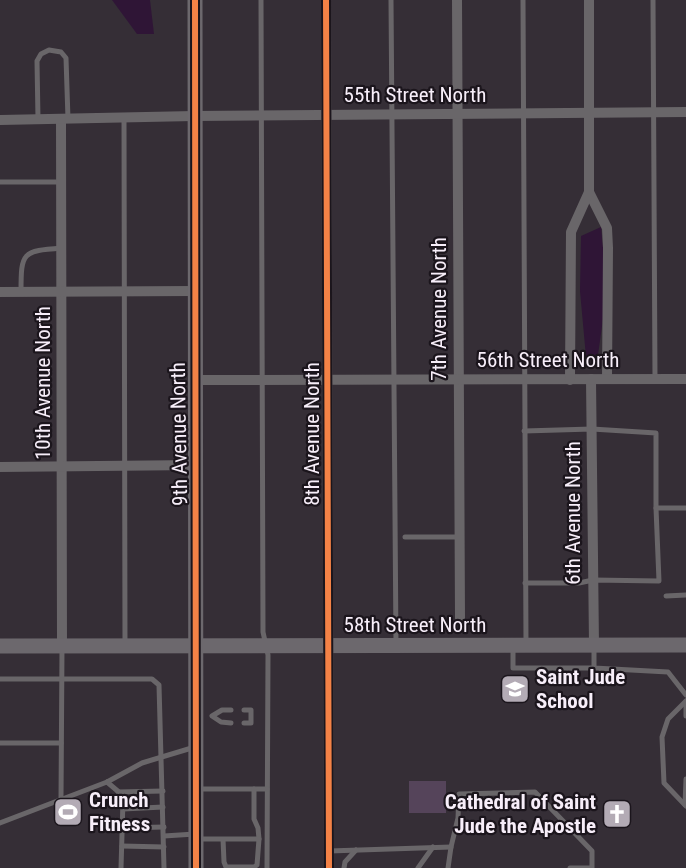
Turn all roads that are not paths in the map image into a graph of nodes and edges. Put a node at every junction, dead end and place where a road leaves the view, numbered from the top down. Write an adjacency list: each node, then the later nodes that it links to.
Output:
1 (195, 0): 17 (street, 9th Avenue North)
2 (261, 0): 15 (lane)
3 (326, 0): 16 (street, 8th Avenue North)
4 (391, 0): 12 (lane)
5 (457, 0): 13 (street, 7th Avenue North)
6 (523, 0): 14 (lane)
7 (589, 0): 11 (street)
8 (653, 0): 9 (lane)
9 (654, 112): 10 (street, 55th Street North); 11 (street, 55th Street North); 32 (lane)
10 (686, 112)
11 (589, 113): 14 (street, 55th Street North); 24 (street)
12 (392, 114): 13 (street, 55th Street North); 16 (street, 55th Street North); 40 (lane)
13 (458, 114): 14 (street, 55th Street North); 36 (street, 7th Avenue North)
14 (525, 114): 41 (lane)
15 (261, 115): 16 (street, 55th Street North); 17 (street, 55th Street North); 35 (lane)
16 (327, 115): 39 (street, 8th Avenue North)
17 (194, 116): 18 (street, 55th Street North); 28 (street, 9th Avenue North)
18 (124, 117): 20 (street, 55th Street North); 27 (lane)
19 (38, 119): 20 (street, 55th Street North); 20 (lane); 21 (street, 55th Street North)
20 (64, 119): 23 (street, 10th Avenue North)
21 (0, 120)
22 (0, 182): 23 (lane)
23 (62, 182): 25 (street, 10th Avenue North)
24 (589, 192): 37 (street); 38 (street)
25 (62, 248): 26 (street, 10th Avenue North); 30 (lane)
26 (62, 291): 27 (street); 30 (street); 47 (street, 10th Avenue North)
27 (124, 291): 28 (street); 45 (lane)
28 (195, 291): 34 (street, 9th Avenue North)
29 (0, 292): 30 (street)
30 (21, 292)
31 (591, 379): 37 (street, 56th Street North); 38 (street, 56th Street North); 42 (street, 6th Avenue North)
32 (655, 379): 33 (street, 56th Street North); 38 (street, 56th Street North)
33 (686, 379)
34 (195, 380): 35 (street, 56th Street North); 44 (street, 9th Avenue North)
35 (262, 380): 39 (street, 56th Street North); 63 (lane)
36 (459, 380): 40 (street, 56th Street North); 41 (street, 56th Street North); 51 (street, 7th Avenue North)
37 (570, 380): 41 (street, 56th Street North)
38 (607, 380)
39 (328, 381): 40 (street, 56th Street North); 64 (street, 8th Avenue North)
40 (394, 381): 65 (lane)
41 (524, 386): 43 (lane)
42 (592, 429): 43 (lane); 48 (lane); 52 (street, 6th Avenue North)
43 (524, 432): 53 (lane)
44 (197, 465): 45 (street); 62 (street, 9th Avenue North)
45 (125, 466): 47 (street); 61 (lane)
46 (0, 467): 47 (street)
47 (62, 467): 60 (street, 10th Avenue North)
48 (656, 508): 49 (lane); 52 (lane)
49 (686, 508)
50 (405, 537): 51 (lane)
51 (460, 537): 56 (street, 7th Avenue North)
52 (593, 580): 53 (lane); 57 (street, 6th Avenue North)
53 (525, 583): 66 (lane)
54 (666, 596): 55 (lane)
55 (686, 596)
56 (460, 618)
57 (594, 645): 58 (street, 58th Street North); 66 (street, 58th Street North); 67 (lane)
58 (686, 645)
59 (0, 646): 60 (street, 58th Street North)
60 (62, 646): 61 (street, 58th Street North); 68 (lane)
61 (125, 646): 62 (street, 58th Street North)
62 (196, 646): 63 (street, 58th Street North); 74 (street, 9th Avenue North)
63 (266, 646): 64 (street, 58th Street North); 86 (lane)
64 (329, 646): 65 (street, 58th Street North); 104 (street, 8th Avenue North)
65 (396, 646): 66 (street, 58th Street North)
66 (519, 646): 67 (lane)
67 (594, 669): 70 (lane)
68 (62, 678): 69 (lane); 79 (lane); 81 (lane)
69 (0, 679)
70 (686, 695)
71 (686, 701): 75 (lane); 90 (lane)
72 (231, 710): 74 (lane)
73 (244, 710): 77 (lane)
74 (204, 716): 76 (lane); 80 (street, 9th Avenue North)
75 (686, 716)
76 (231, 723)
77 (244, 723)
78 (0, 743): 79 (lane)
79 (61, 743): 89 (lane)
80 (196, 746): 81 (lane); 84 (street, 9th Avenue North)
81 (160, 758): 83 (lane); 87 (lane)
82 (686, 779): 90 (lane)
83 (107, 782): 88 (lane); 89 (lane)
84 (196, 789): 85 (lane); 97 (street, 9th Avenue North)
85 (254, 789): 86 (lane); 99 (lane)
86 (267, 789): 110 (lane)
87 (163, 790): 88 (lane); 91 (lane)
88 (118, 792): 92 (lane)
89 (61, 800): 93 (lane)
90 (686, 806)
91 (164, 807): 92 (lane); 94 (lane)
92 (123, 809): 95 (lane)
93 (0, 823)
94 (164, 827): 95 (lane); 96 (lane)
95 (122, 828): 100 (lane)
96 (164, 836): 97 (lane); 101 (lane)
97 (196, 836): 98 (lane); 108 (street, 9th Avenue North)
98 (223, 839): 99 (lane); 109 (lane)
99 (259, 839): 109 (lane)
100 (122, 846): 101 (lane); 106 (lane)
101 (164, 847): 107 (lane)
102 (433, 847): 103 (lane); 105 (lane); 113 (lane)
103 (451, 847): 114 (lane); 115 (lane)
104 (328, 850): 105 (lane); 111 (street, 8th Avenue North)
105 (356, 850): 112 (lane)
106 (121, 868)
107 (164, 868)
108 (196, 868)
109 (247, 868)
110 (267, 868)
111 (328, 868)
112 (344, 868)
113 (418, 868)
114 (448, 868)
115 (570, 868)

